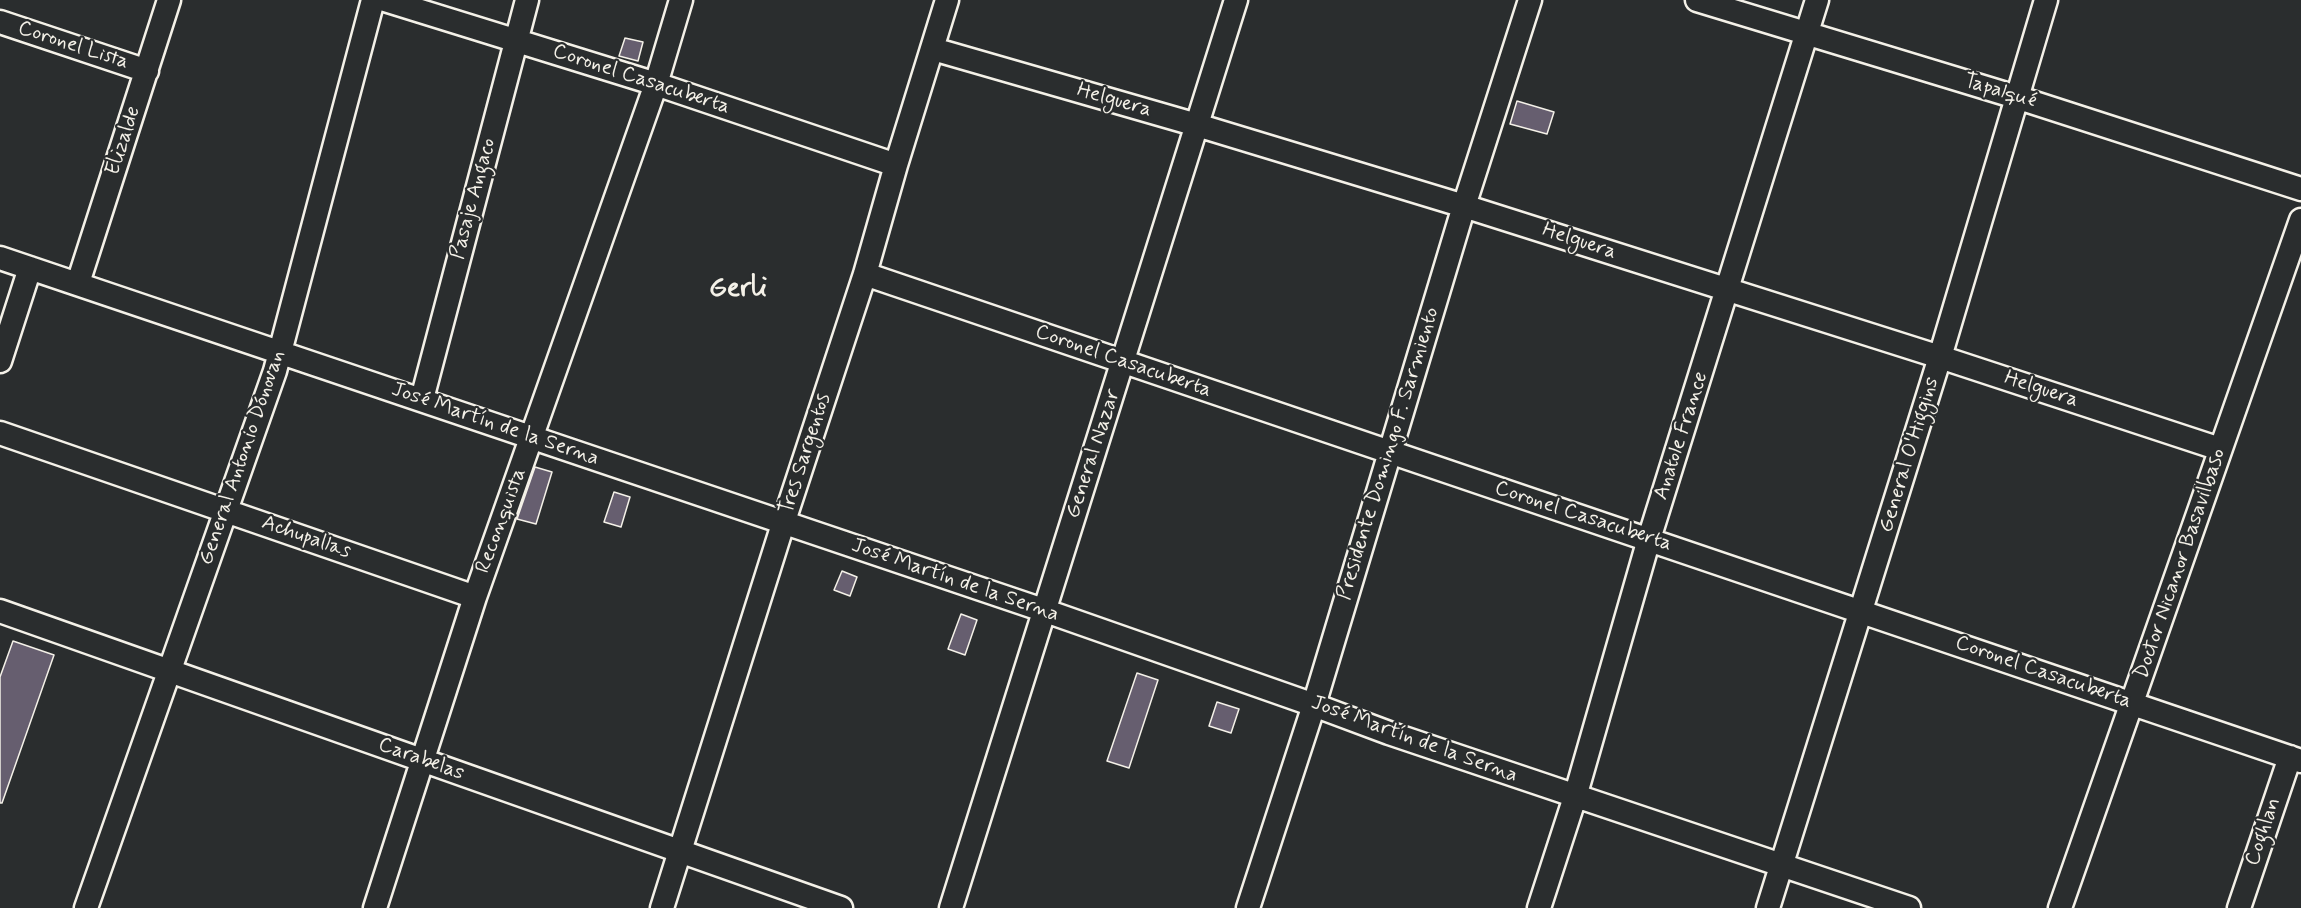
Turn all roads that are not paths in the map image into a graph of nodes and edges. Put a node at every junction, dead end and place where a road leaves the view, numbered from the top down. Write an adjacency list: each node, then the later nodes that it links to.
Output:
1 (169, 0): 16 (street, Elizalde)
2 (373, 0): 29 (street, General Antonio Dónovan)
3 (386, 0): 14 (street, Coronel Casacuberta)
4 (527, 0): 14 (street, Pasaje Angaco)
5 (681, 0): 17 (street, Reconquista)
6 (947, 0): 15 (street, Tres Sargentos)
7 (1236, 0): 19 (street, General Nazar)
8 (1530, 0): 22 (street, Presidente Domingo F. Sarmiento)
9 (1697, 0): 13 (street, Tapalqué)
10 (1817, 0): 13 (street, Anatole France)
11 (2046, 0): 18 (street, General O'Higgins)
12 (0, 22): 16 (street, Coronel Lista)
13 (1807, 33): 18 (street, Tapalqué); 28 (street, Anatole France)
14 (516, 39): 17 (street, Coronel Casacuberta); 33 (street, Pasaje Angaco)
15 (933, 49): 19 (street, Helguera); 20 (street, Tres Sargentos)
16 (147, 71): 27 (street, Elizalde)
17 (656, 84): 20 (street, Coronel Casacuberta); 35 (street, Reconquista)
18 (2016, 97): 21 (street, Tapalqué); 30 (street, General O'Higgins)
19 (1197, 125): 22 (street, Helguera); 32 (street, General Nazar)
20 (896, 165): 26 (street, Tres Sargentos)
21 (2301, 189)
22 (1464, 206): 28 (street, Helguera); 37 (street, Presidente Domingo F. Sarmiento)
23 (2301, 220): 36 (street, Doctor Nicanor Basavilbaso)
24 (0, 258): 25 (street, José Martín de la Serna)
25 (30, 268): 27 (street, José Martín de la Serna); 31 (street)
26 (865, 274): 32 (street, Coronel Casacuberta); 39 (street, Tres Sargentos)
27 (78, 283): 29 (street, José Martín de la Serna)
28 (1728, 289): 30 (street, Helguera); 40 (street, Anatole France)
29 (280, 352): 33 (street, José Martín de la Serna); 38 (street, General Antonio Dónovan)
30 (1940, 357): 36 (street, Helguera); 44 (street, General O'Higgins)
31 (0, 361)
32 (1124, 362): 37 (street, Coronel Casacuberta); 42 (street, General Nazar)
33 (422, 399): 35 (street, José Martín de la Serna)
34 (0, 433): 38 (street, Achupallas)
35 (532, 438): 39 (street, José Martín de la Serna); 41 (street, Reconquista)
36 (2220, 449): 46 (street, Doctor Nicanor Basavilbaso)
37 (1389, 453): 40 (street, Coronel Casacuberta); 47 (street, Presidente Domingo F. Sarmiento)
38 (226, 510): 41 (street, Achupallas); 45 (street, General Antonio Dónovan)
39 (783, 524): 42 (street, José Martín de la Serna); 51 (street, Tres Sargentos)
40 (1649, 539): 44 (street, Coronel Casacuberta); 50 (street, Anatole France)
41 (475, 597): 49 (street, Reconquista)
42 (1043, 610): 47 (street, José Martín de la Serna); 57 (street, General Nazar)
43 (0, 611): 45 (street, Carabelas)
44 (1861, 611): 46 (street, Coronel Casacuberta); 52 (street, General O'Higgins)
45 (169, 670): 49 (street, Carabelas); 53 (street, General Antonio Dónovan)
46 (2133, 703): 48 (street, Coronel Casacuberta); 62 (street, Doctor Nicanor Basavilbaso)
47 (1314, 705): 50 (street, José Martín de la Serna); 58 (street, Presidente Domingo F. Sarmiento)
48 (2295, 759): 63 (street, Coghlan)
49 (421, 760): 51 (street, Carabelas); 54 (street, Reconquista)
50 (1575, 797): 52 (street, José Martín de la Serna); 59 (street, Anatole France)
51 (680, 851): 55 (street, Tres Sargentos); 56 (street, Carabelas)
52 (1782, 864): 60 (street, General O'Higgins); 61 (street, José Martín de la Serna)
53 (86, 908)
54 (375, 908)
55 (662, 908)
56 (841, 908)
57 (951, 908)
58 (1248, 908)
59 (1539, 908)
60 (1768, 908)
61 (1909, 908)
62 (2060, 908)
63 (2239, 908)

